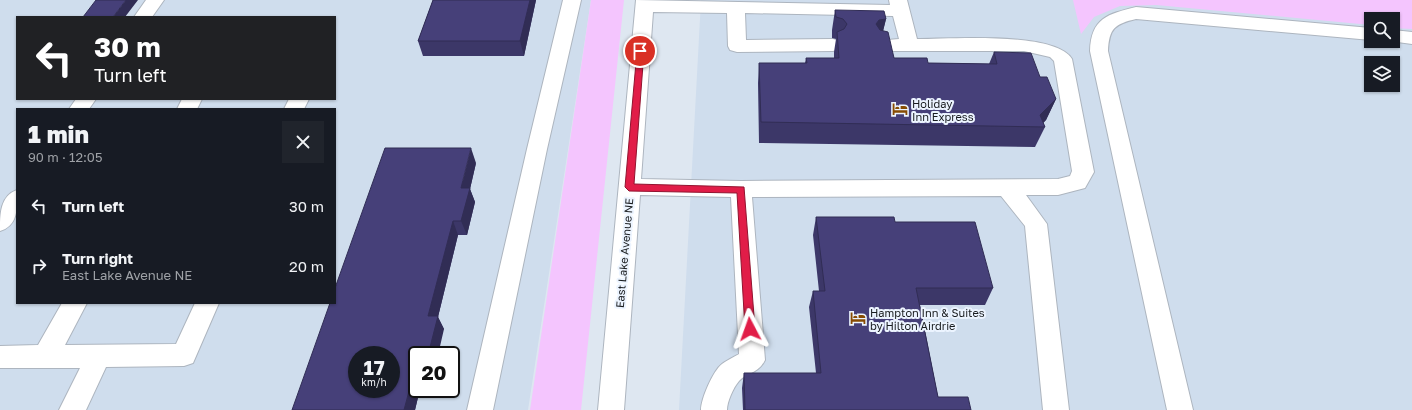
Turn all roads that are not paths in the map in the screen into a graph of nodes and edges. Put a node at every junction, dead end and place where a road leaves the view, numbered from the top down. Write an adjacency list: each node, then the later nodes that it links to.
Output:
1 (154, 0): 6 (street)
2 (572, 0): 24 (street)
3 (644, 3): 5 (street); 13 (street, East Lake Avenue NE)
4 (899, 5): 5 (street); 12 (street)
5 (736, 8): 10 (street)
6 (144, 16)
7 (1364, 33): 28 (street)
8 (1400, 37): 9 (street)
9 (1412, 38)
10 (833, 45)
11 (882, 45): 12 (street)
12 (910, 45): 14 (street)
13 (629, 187): 15 (street); 25 (street, East Lake Avenue NE)
14 (1007, 188): 15 (street); 27 (street)
15 (741, 189): 26 (street)
16 (16, 199): 17 (street)
17 (0, 222)
18 (74, 304): 20 (street)
19 (207, 304): 21 (street)
20 (45, 356): 21 (street); 22 (street)
21 (99, 356): 23 (street)
22 (3, 362)
23 (72, 410)
24 (480, 410)
25 (611, 410)
26 (714, 410)
27 (1056, 410)
28 (1180, 410)

